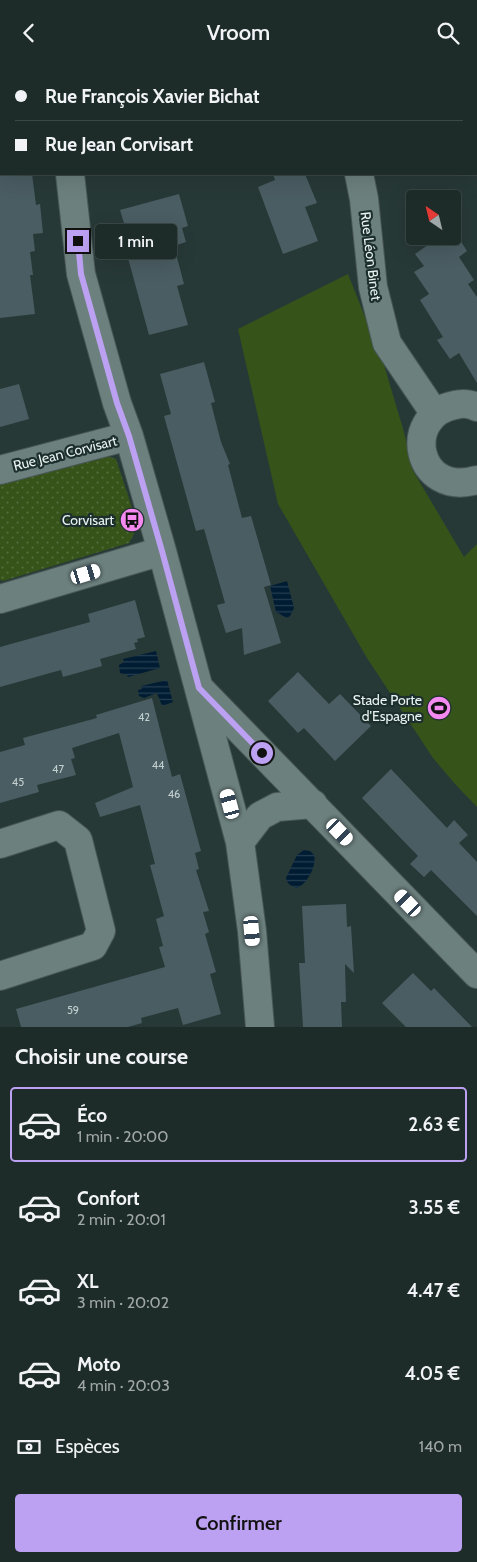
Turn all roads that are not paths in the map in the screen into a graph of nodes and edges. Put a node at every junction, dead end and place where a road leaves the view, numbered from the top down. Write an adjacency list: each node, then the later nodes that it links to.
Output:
1 (70, 175): 5 (street, Rue Jean Corvisart)
2 (359, 175): 4 (street, Rue Léon Binet)
3 (477, 407): 4 (street)
4 (435, 414): 7 (street)
5 (129, 436): 6 (street, Rue Jean Corvisart); 8 (street, Rue Jean Corvisart)
6 (0, 470)
7 (477, 480)
8 (162, 551): 9 (street); 10 (street, Rue Jean Corvisart)
9 (0, 599)
10 (199, 688): 11 (street); 12 (street, Rue Jean Corvisart)
11 (313, 804): 12 (street); 14 (street)
12 (240, 842): 16 (street, Rue Jean Corvisart)
13 (0, 844): 15 (street)
14 (477, 974)
15 (0, 976)
16 (260, 1027)

